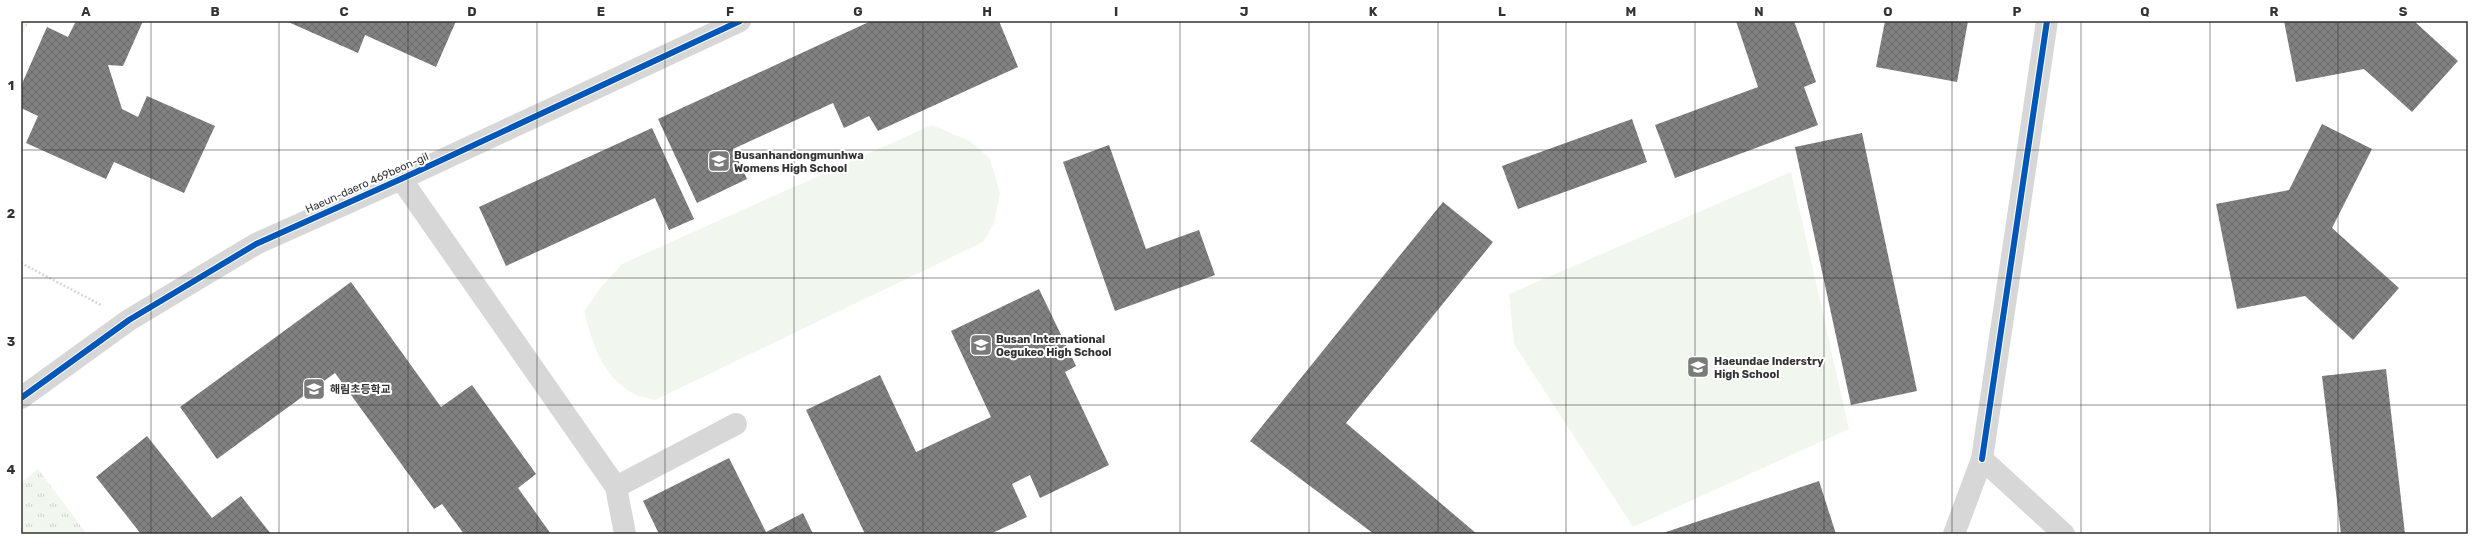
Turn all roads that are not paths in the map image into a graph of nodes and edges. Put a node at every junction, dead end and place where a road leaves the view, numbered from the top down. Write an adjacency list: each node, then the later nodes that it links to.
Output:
1 (740, 21): 3 (street, Haeun-daero 469beon-gil)
2 (2046, 21): 6 (street)
3 (401, 179): 4 (street, Haeun-daero 469beon-gil); 7 (street)
4 (21, 398)
5 (736, 424): 7 (street)
6 (1982, 459): 9 (street); 10 (street)
7 (616, 487): 8 (street)
8 (626, 534)
9 (1954, 534)
10 (2064, 534)

